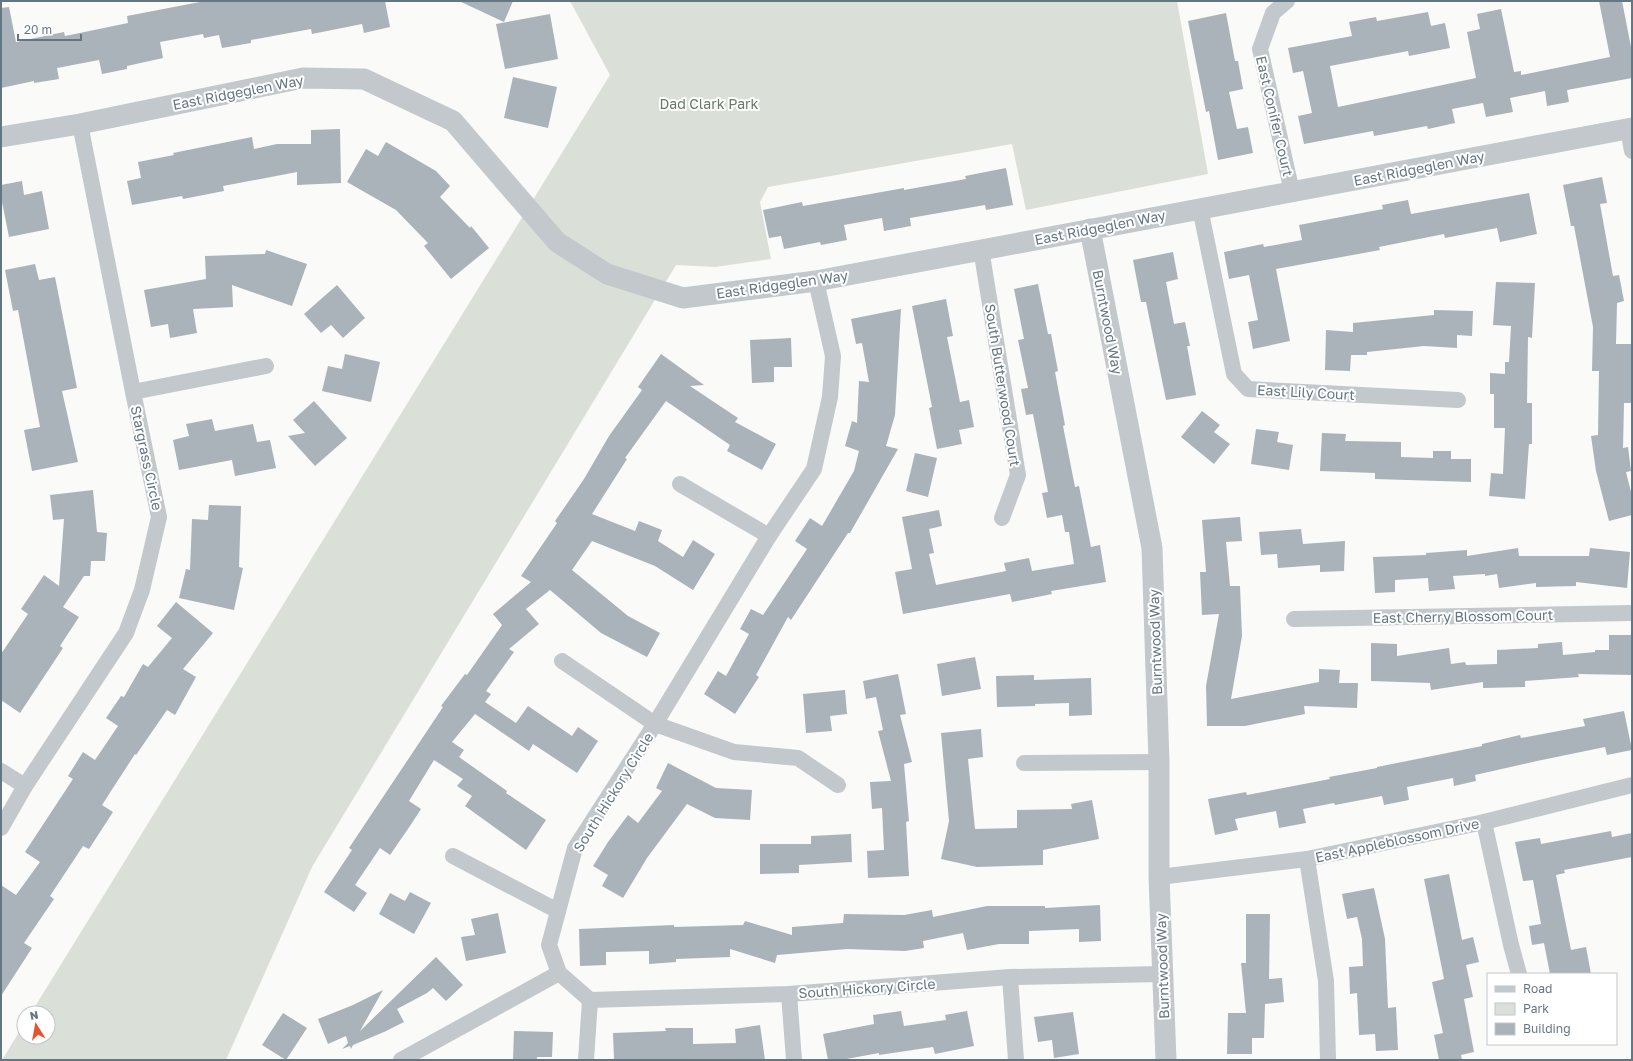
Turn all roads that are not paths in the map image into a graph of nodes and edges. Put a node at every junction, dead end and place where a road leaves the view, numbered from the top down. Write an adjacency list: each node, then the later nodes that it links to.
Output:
1 (1287, 1): 6 (street, East Conifer Court)
2 (80, 124): 4 (street, East Ridgeglen Way); 10 (street, East Ridgeglen Way); 12 (street, Stargrass Circle)
3 (1630, 128): 5 (street); 6 (street, East Ridgeglen Way)
4 (1, 137)
5 (1632, 151)
6 (1292, 192): 7 (street, East Ridgeglen Way)
7 (1200, 208): 8 (street, East Ridgeglen Way); 13 (street, East Lily Court)
8 (1090, 230): 9 (street, East Ridgeglen Way); 21 (street, Burntwood Way)
9 (981, 249): 10 (street, East Ridgeglen Way); 15 (street, South Butterwood Court)
10 (816, 281): 16 (street, South Hickory Circle)
11 (266, 366): 12 (street)
12 (133, 392): 26 (street, Stargrass Circle)
13 (1458, 400)
14 (680, 484): 16 (street)
15 (1002, 518)
16 (769, 536): 20 (street, South Hickory Circle)
17 (1632, 613): 18 (street, East Cherry Blossom Court)
18 (1294, 619)
19 (562, 661): 20 (street)
20 (655, 724): 24 (street); 32 (street, South Hickory Circle)
21 (1159, 762): 22 (street); 31 (street, Burntwood Way)
22 (1024, 763)
23 (1, 770): 26 (street)
24 (838, 785)
25 (1632, 785): 27 (street, East Appleblossom Drive)
26 (25, 786): 28 (street, Stargrass Circle)
27 (1484, 822): 30 (street, East Appleblossom Drive); 34 (street)
28 (1, 828)
29 (453, 856): 32 (street)
30 (1307, 859): 31 (street, East Appleblossom Drive); 44 (street)
31 (1159, 877): 35 (street, Burntwood Way)
32 (558, 911): 33 (street, South Hickory Circle)
33 (559, 973): 38 (street, South Hickory Circle); 39 (street)
34 (1519, 973)
35 (1163, 974): 36 (street, South Hickory Circle); 43 (street, Burntwood Way)
36 (1010, 977): 37 (street, South Hickory Circle); 42 (street)
37 (789, 994): 38 (street, South Hickory Circle); 41 (street)
38 (590, 1000): 40 (street)
39 (401, 1060)
40 (586, 1060)
41 (794, 1060)
42 (1016, 1060)
43 (1166, 1060)
44 (1328, 1060)

